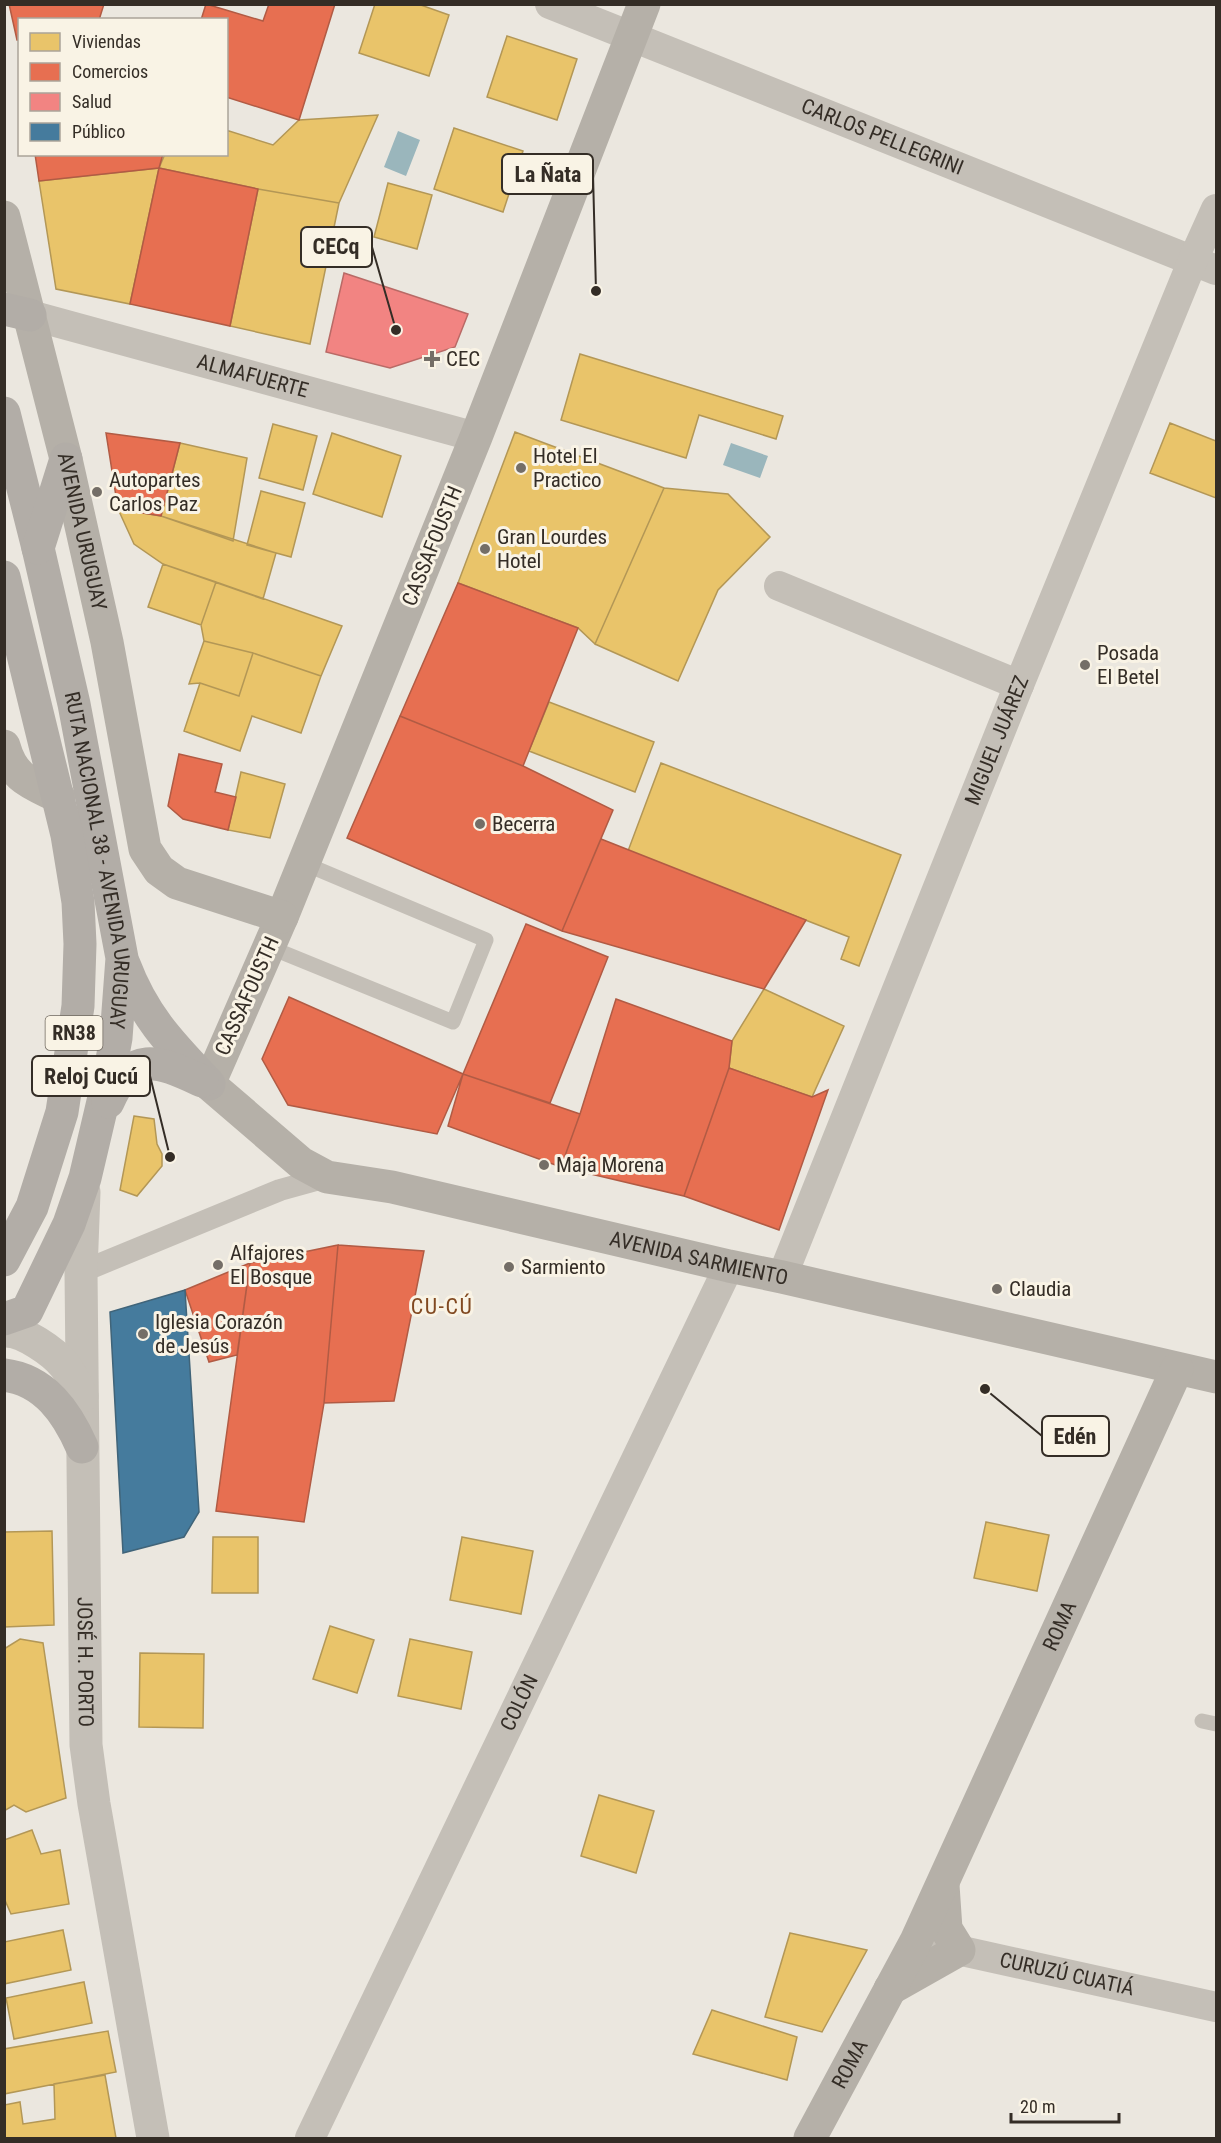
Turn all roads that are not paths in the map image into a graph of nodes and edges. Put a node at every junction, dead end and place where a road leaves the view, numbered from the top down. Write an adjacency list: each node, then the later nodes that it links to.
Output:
1 (550, 4): 4 (street, CARLOS PELLEGRINI)
2 (613, 4): 4 (street)
3 (644, 4): 4 (main road, CASSAFOUSTH)
4 (630, 38): 7 (street, CARLOS PELLEGRINI); 10 (main road, CASSAFOUSTH)
5 (1216, 209): 7 (street, MIGUEL JUÁREZ)
6 (4, 217): 8 (main road, AVENIDA URUGUAY)
7 (1205, 265): 15 (street, MIGUEL JUÁREZ)
8 (17, 312): 10 (street, ALMAFUERTE); 11 (main road, AVENIDA URUGUAY)
9 (4, 413): 12 (main road, RUTA NACIONAL 38 - AVENIDA URUGUAY / RN38)
10 (476, 437): 19 (main road, CASSAFOUSTH)
11 (66, 459): 12 (main road); 20 (main road, AVENIDA URUGUAY)
12 (38, 548): 22 (main road, RUTA NACIONAL 38 - AVENIDA URUGUAY / RN38)
13 (4, 577): 17 (main road, RUTA NACIONAL 38 - AVENIDA URUGUAY / RN38)
14 (779, 586): 15 (street)
15 (1019, 685): 30 (street, MIGUEL JUÁREZ)
16 (4, 746): 17 (main road)
17 (59, 797): 18 (main road, RUTA NACIONAL 38 - AVENIDA URUGUAY / RN38)
18 (68, 836): 22 (main road); 27 (main road, RUTA NACIONAL 38 - AVENIDA URUGUAY / RN38)
19 (303, 863): 20 (main road, CASSAFOUSTH); 21 (lane)
20 (282, 917): 21 (main road, CASSAFOUSTH)
21 (269, 947): 23 (main road, CASSAFOUSTH)
22 (122, 957): 23 (main road); 24 (main road, RUTA NACIONAL 38 - AVENIDA URUGUAY / RN38)
23 (209, 1084): 24 (main road); 25 (main road, AVENIDA SARMIENTO)
24 (99, 1121): 26 (main road, RUTA NACIONAL 38 - AVENIDA URUGUAY / RN38)
25 (327, 1177): 28 (main road, AVENIDA SARMIENTO); 29 (street)
26 (86, 1178): 29 (street, JOSÉ H. PORTO); 31 (main road, RUTA NACIONAL 38 - AVENIDA URUGUAY / RN38)
27 (7, 1249)
28 (729, 1266): 30 (main road, AVENIDA SARMIENTO); 44 (street, COLÓN)
29 (81, 1272): 36 (street, JOSÉ H. PORTO)
30 (782, 1277): 33 (main road, AVENIDA SARMIENTO)
31 (4, 1319)
32 (4, 1331): 36 (street)
33 (1177, 1369): 35 (main road, AVENIDA SARMIENTO); 38 (main road, ROMA)
34 (4, 1376): 37 (main road)
35 (1216, 1377)
36 (82, 1396): 37 (street, JOSÉ H. PORTO)
37 (82, 1447): 43 (street, JOSÉ H. PORTO)
38 (942, 1883): 39 (main road, ROMA); 40 (main road, ROMA)
39 (916, 1941): 40 (street, CURUZÚ CUATIÁ); 41 (main road, ROMA)
40 (959, 1950): 41 (main road); 42 (street, CURUZÚ CUATIÁ)
41 (890, 1989): 45 (main road, ROMA)
42 (1216, 2007)
43 (153, 2139)
44 (310, 2139)
45 (810, 2139)

